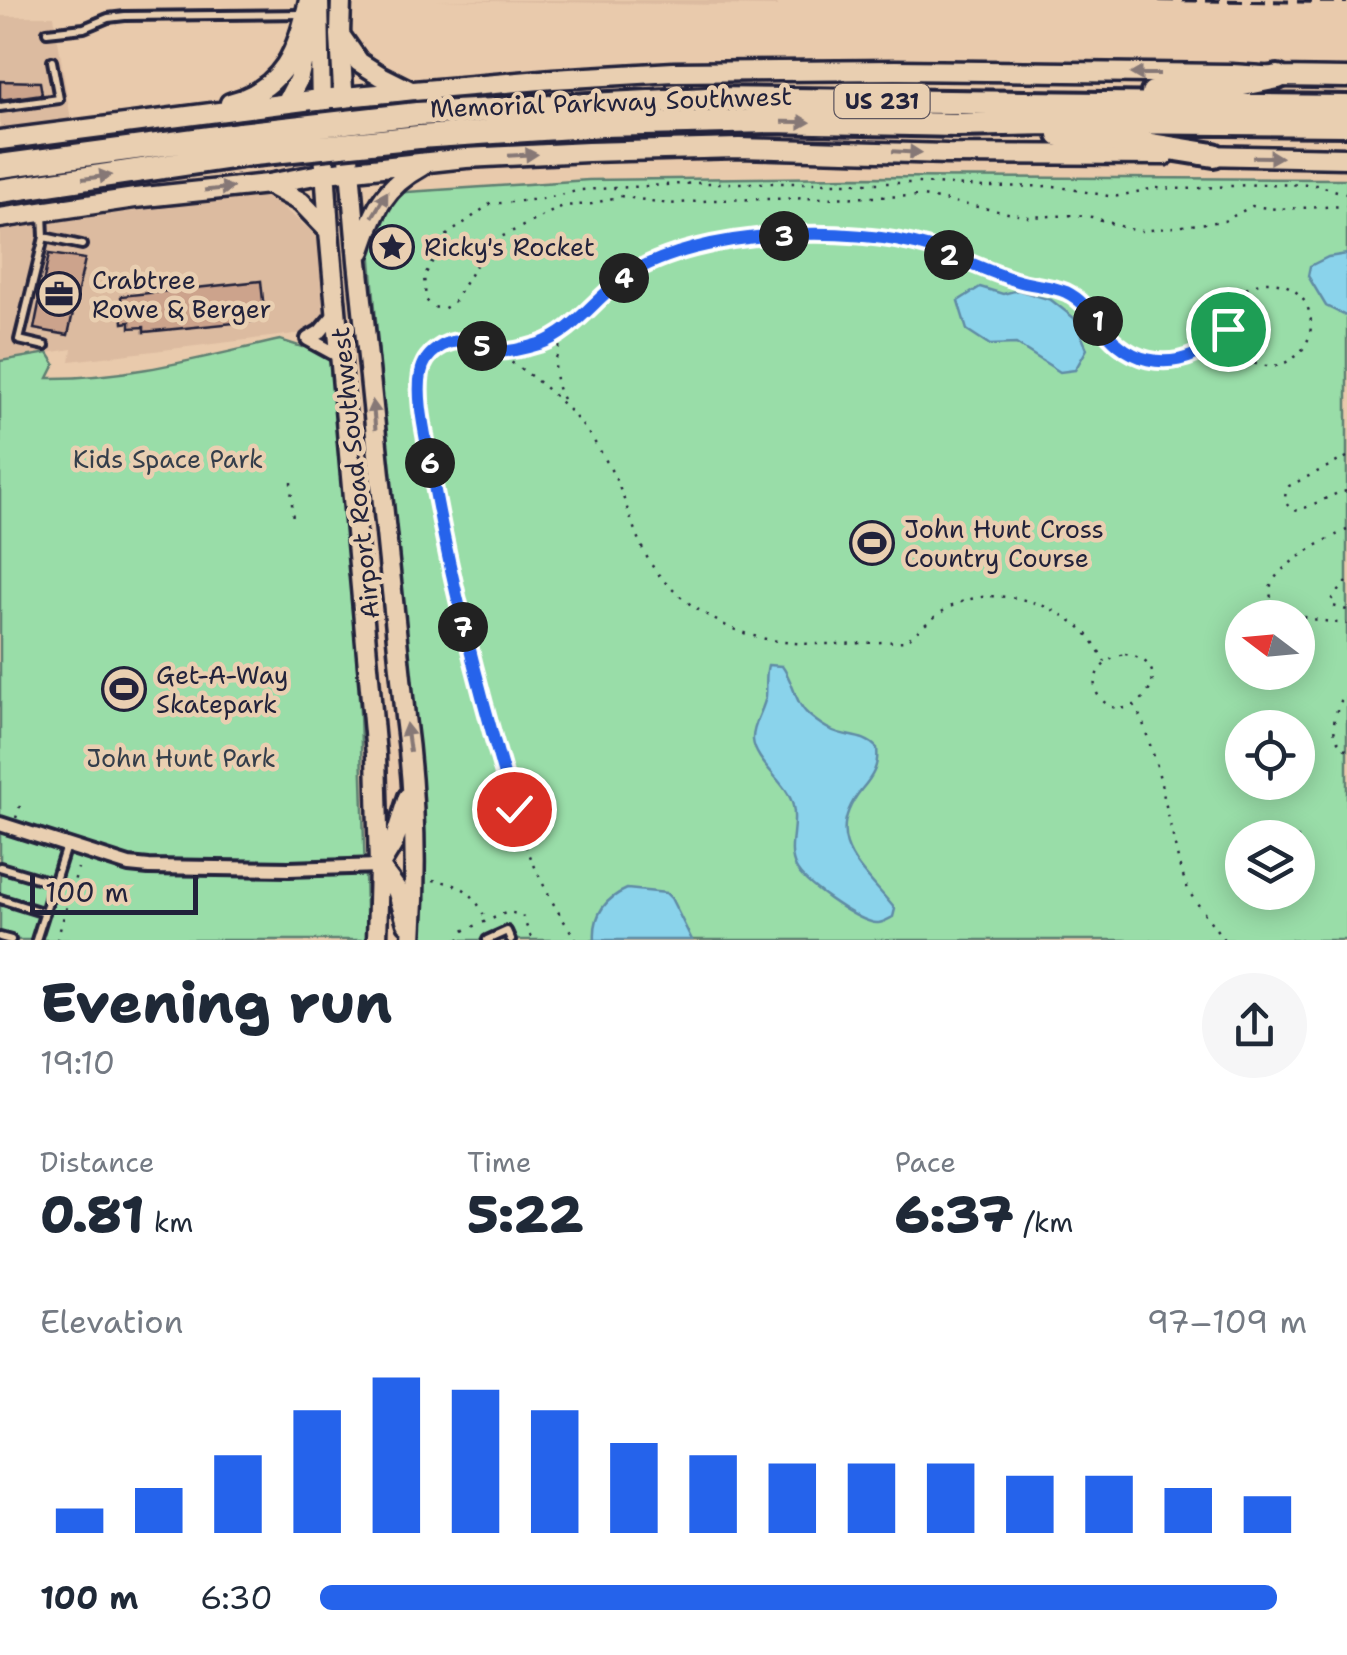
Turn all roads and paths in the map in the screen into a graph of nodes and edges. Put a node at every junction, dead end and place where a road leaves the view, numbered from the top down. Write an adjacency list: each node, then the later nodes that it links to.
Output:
1 (341, 0): 4 (main road, Airport Road Southwest)
2 (313, 4): 3 (lane); 9 (main road, Airport Road Southwest); 10 (main road); 16 (main road)
3 (48, 32)
4 (340, 35): 8 (main road, Airport Road Southwest); 15 (main road)
5 (52, 61): 12 (lane)
6 (1278, 77): 7 (main road); 11 (highway); 15 (main road, one-way to 15)
7 (1347, 78)
8 (343, 98): 9 (main road); 15 (main road); 25 (main road, Airport Road Southwest)
9 (320, 100): 10 (main road); 26 (main road, Airport Road Southwest)
10 (286, 103): 13 (main road)
11 (1001, 104): 14 (highway, Memorial Parkway Southwest / US 231); 15 (highway, Memorial Parkway Southwest / US 231)
12 (0, 107)
13 (262, 107): 16 (main road); 27 (main road)
14 (1347, 108)
15 (416, 114): 18 (highway, Memorial Parkway Southwest / US 231, one-way to 18); 20 (highway, Memorial Parkway Southwest / US 231, bridge); 23 (main road)
16 (170, 120): 19 (main road)
17 (1347, 124): 18 (highway, Memorial Parkway Southwest / US 231)
18 (957, 126): 21 (highway)
19 (0, 140)
20 (242, 144): 24 (highway, Memorial Parkway Southwest / US 231); 28 (highway, Memorial Parkway Southwest / US 231, one-way to 20)
21 (1214, 155): 22 (main road, one-way to 22); 23 (main road, one-way to 21)
22 (1347, 158)
23 (426, 164): 25 (main road); 36 (main road, one-way to 23)
24 (0, 166)
25 (351, 171): 26 (main road); 36 (main road, Airport Road Southwest)
26 (326, 174): 27 (main road); 33 (main road, Airport Road Southwest)
27 (268, 184): 31 (main road, one-way to 27); 33 (main road)
28 (0, 190)
29 (1347, 194): 30 (path)
30 (1347, 206)
31 (43, 212): 32 (main road); 34 (lane)
32 (0, 218)
33 (329, 231): 37 (main road, Airport Road Southwest)
34 (44, 237): 35 (lane); 40 (lane)
35 (82, 245)
36 (358, 261): 58 (main road, Airport Road Southwest, one-way to 36)
37 (337, 312): 43 (main road, Airport Road Southwest); 43 (street, Airport Road Southwest)
38 (1227, 322): 42 (path); 44 (path); 44 (path)
39 (566, 331): 41 (path); 42 (path); 45 (path)
40 (45, 346)
41 (493, 351): 45 (path); 81 (path)
42 (1197, 355): 44 (path)
43 (341, 358): 63 (main road, Airport Road Southwest)
44 (1247, 361)
45 (566, 404): 54 (path)
46 (1347, 457): 48 (path)
47 (291, 482): 49 (path)
48 (1347, 491)
49 (294, 524)
50 (1347, 530): 53 (path)
51 (1347, 582): 52 (path)
52 (1347, 610)
53 (1347, 624)
54 (1105, 662): 56 (path); 56 (path)
55 (1347, 691): 57 (path)
56 (1134, 705): 82 (path)
57 (1347, 750)
58 (414, 777): 63 (main road); 76 (main road, Airport Road Southwest)
59 (20, 806): 60 (path)
60 (16, 819)
61 (0, 824): 62 (street)
62 (66, 845): 63 (street); 67 (lane)
63 (380, 866): 75 (main road, Airport Road Southwest); 76 (main road)
64 (0, 867): 67 (lane)
65 (78, 868): 74 (path)
66 (434, 880): 70 (path)
67 (54, 883): 69 (lane)
68 (0, 900): 69 (lane)
69 (45, 912): 73 (lane)
70 (486, 921): 77 (path); 80 (path)
71 (0, 937): 72 (lane)
72 (11, 940)
73 (36, 940)
74 (56, 940)
75 (377, 940)
76 (411, 940)
77 (459, 940)
78 (487, 940): 79 (lane)
79 (511, 940)
80 (532, 940)
81 (577, 940)
82 (1224, 940)

